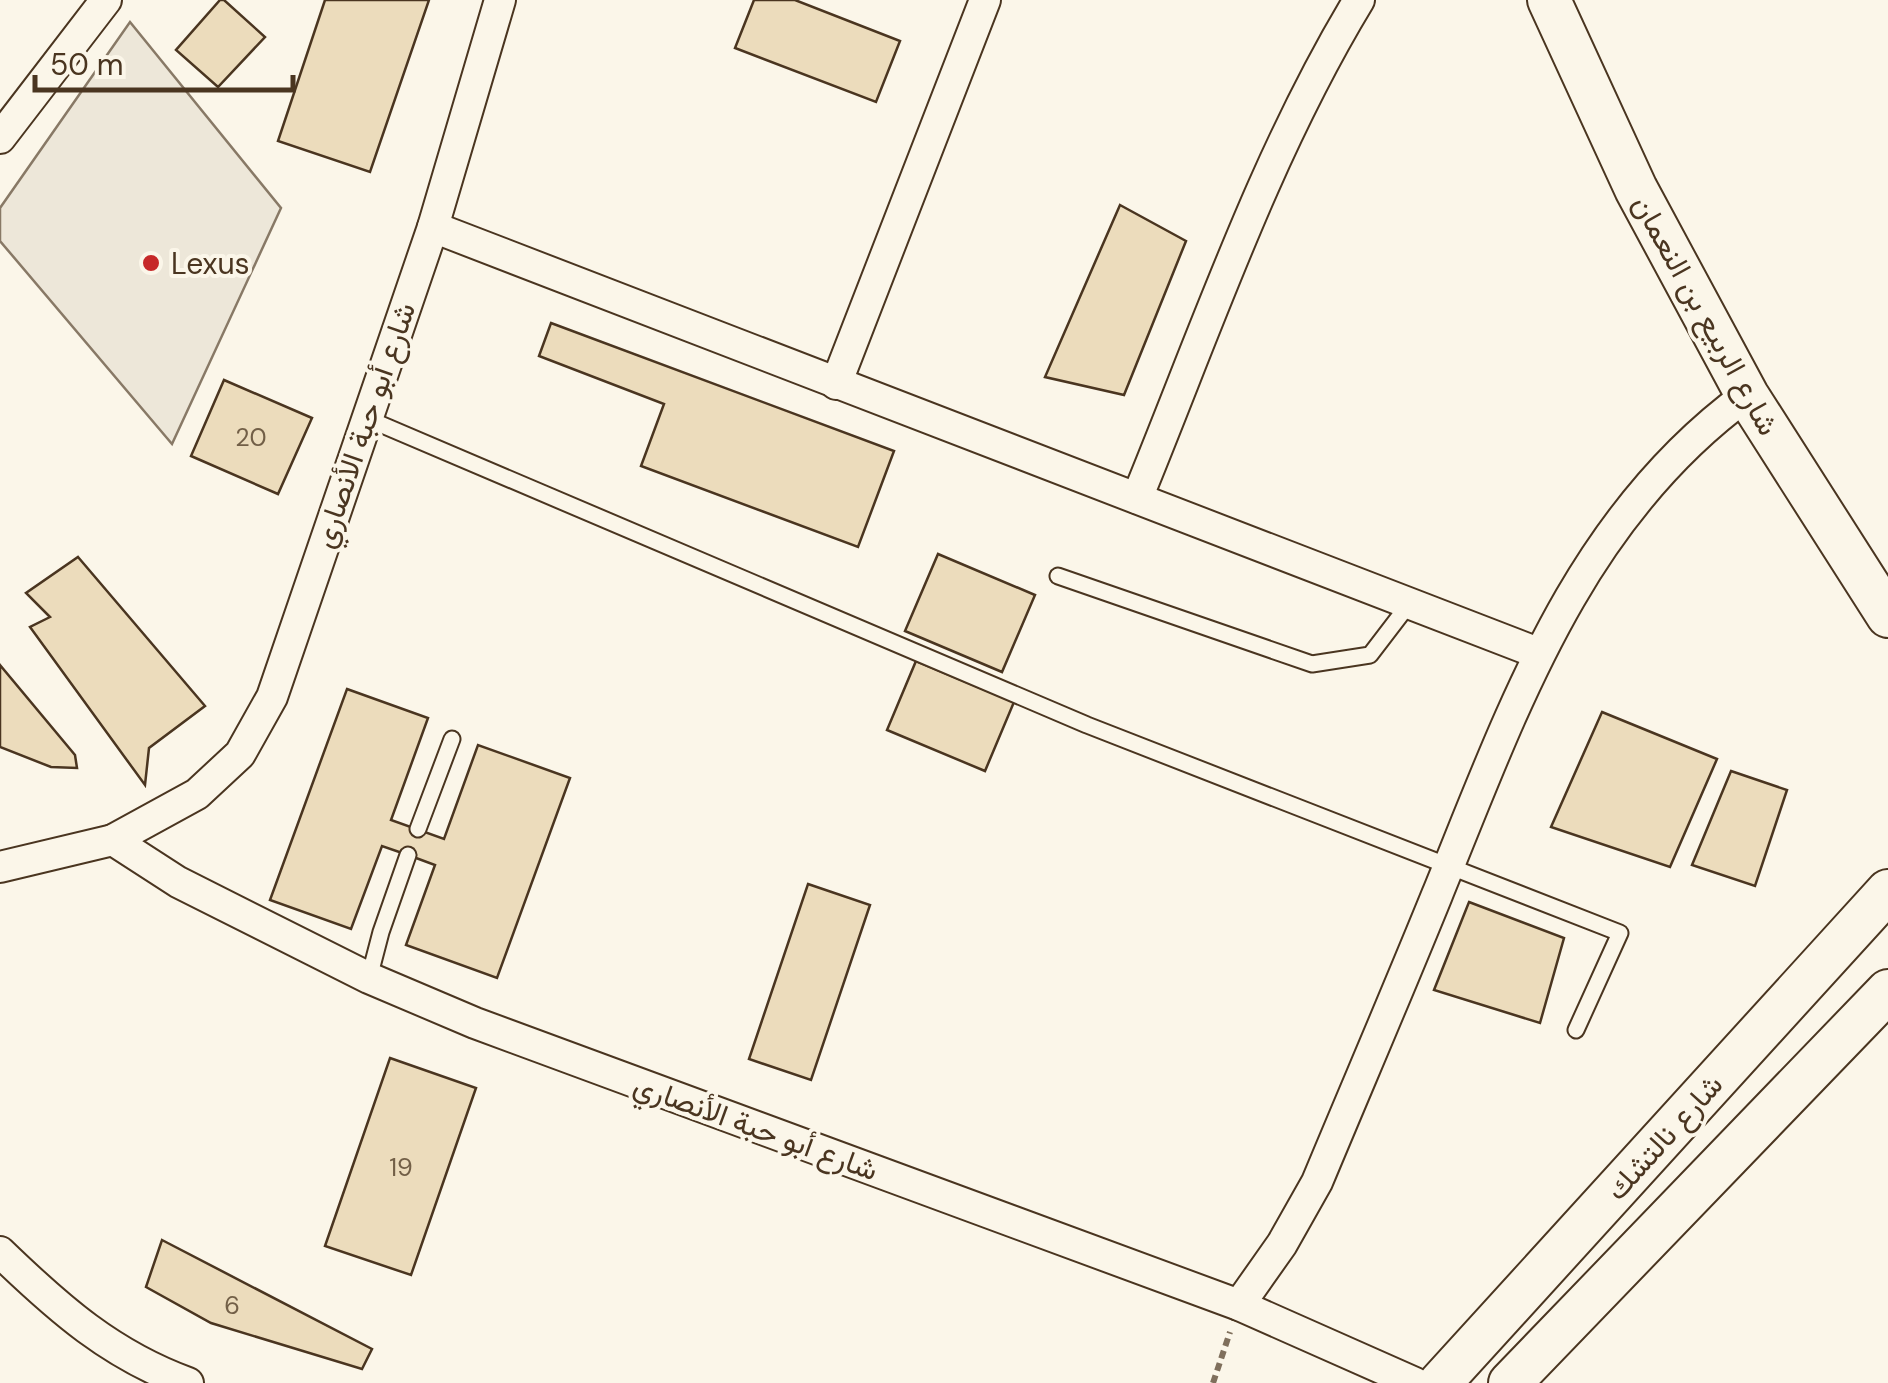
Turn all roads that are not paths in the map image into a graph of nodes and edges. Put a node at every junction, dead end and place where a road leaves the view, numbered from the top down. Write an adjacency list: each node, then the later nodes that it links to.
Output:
1 (106, 0): 6 (street)
2 (500, 0): 7 (street, شارع أبو حبة الأنصاري)
3 (985, 0): 8 (street)
4 (1359, 0): 11 (street)
5 (1549, 0): 9 (main road, شارع الربيع بن النعمان)
6 (0, 138)
7 (432, 227): 8 (street); 10 (street, شارع أبو حبة الأنصاري)
8 (836, 384): 11 (street)
9 (1746, 394): 14 (main road, شارع الربيع بن النعمان); 15 (street)
10 (366, 418): 18 (street, شارع أبو حبة الأنصاري); 20 (lane)
11 (1137, 498): 13 (street)
12 (1058, 576): 13 (lane)
13 (1409, 604): 15 (street)
14 (1888, 616)
15 (1538, 653): 20 (street)
16 (452, 739): 17 (lane)
17 (418, 830)
18 (113, 840): 21 (street, شارع أبو حبة الأنصاري); 23 (street, شارع أبو حبة الأنصاري)
19 (408, 855): 23 (lane)
20 (1450, 865): 25 (lane); 27 (street)
21 (0, 866)
22 (1888, 891): 30 (main road, شارع نالتشك)
23 (370, 978): 27 (street, شارع أبو حبة الأنصاري)
24 (1888, 991): 31 (main road, شارع نالتشك)
25 (1576, 1030)
26 (0, 1252): 28 (street)
27 (1238, 1305): 29 (street, شارع أبو حبة الأنصاري)
28 (188, 1383)
29 (1414, 1383)
30 (1440, 1383)
31 (1510, 1383)

